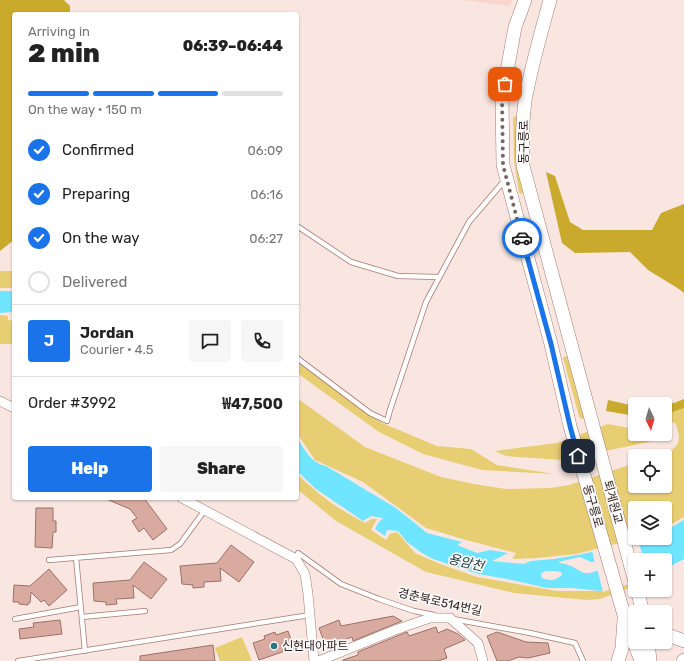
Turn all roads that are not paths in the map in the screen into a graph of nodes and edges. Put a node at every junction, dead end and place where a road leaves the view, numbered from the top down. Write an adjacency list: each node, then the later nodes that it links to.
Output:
1 (524, 0): 3 (street, 동구릉로)
2 (550, 0): 9 (street, 동구릉로)
3 (506, 179): 5 (lane); 19 (street, 동구릉로)
4 (299, 227): 5 (lane)
5 (439, 277): 6 (lane)
6 (299, 360)
7 (0, 401): 8 (street)
8 (12, 407)
9 (591, 422): 12 (street, 퇴계원교)
10 (186, 500): 11 (street, 경춘북로514번길)
11 (205, 510): 13 (lane); 14 (street, 경춘북로514번길)
12 (628, 557)
13 (76, 558): 15 (lane); 16 (lane)
14 (296, 559): 18 (street); 21 (lane, 경춘북로514번길)
15 (49, 560)
16 (81, 607): 20 (lane); 22 (lane)
17 (145, 611): 20 (lane)
18 (310, 615): 25 (lane); 28 (street)
19 (624, 615): 26 (street); 32 (street)
20 (82, 617): 25 (lane)
21 (450, 618): 29 (street); 30 (street); 31 (lane, 경춘북로514번길)
22 (15, 619)
23 (672, 637): 24 (street)
24 (684, 641)
25 (85, 650): 27 (lane)
26 (645, 653)
27 (18, 661)
28 (314, 661)
29 (319, 661)
30 (483, 661)
31 (583, 661)
32 (618, 661)

